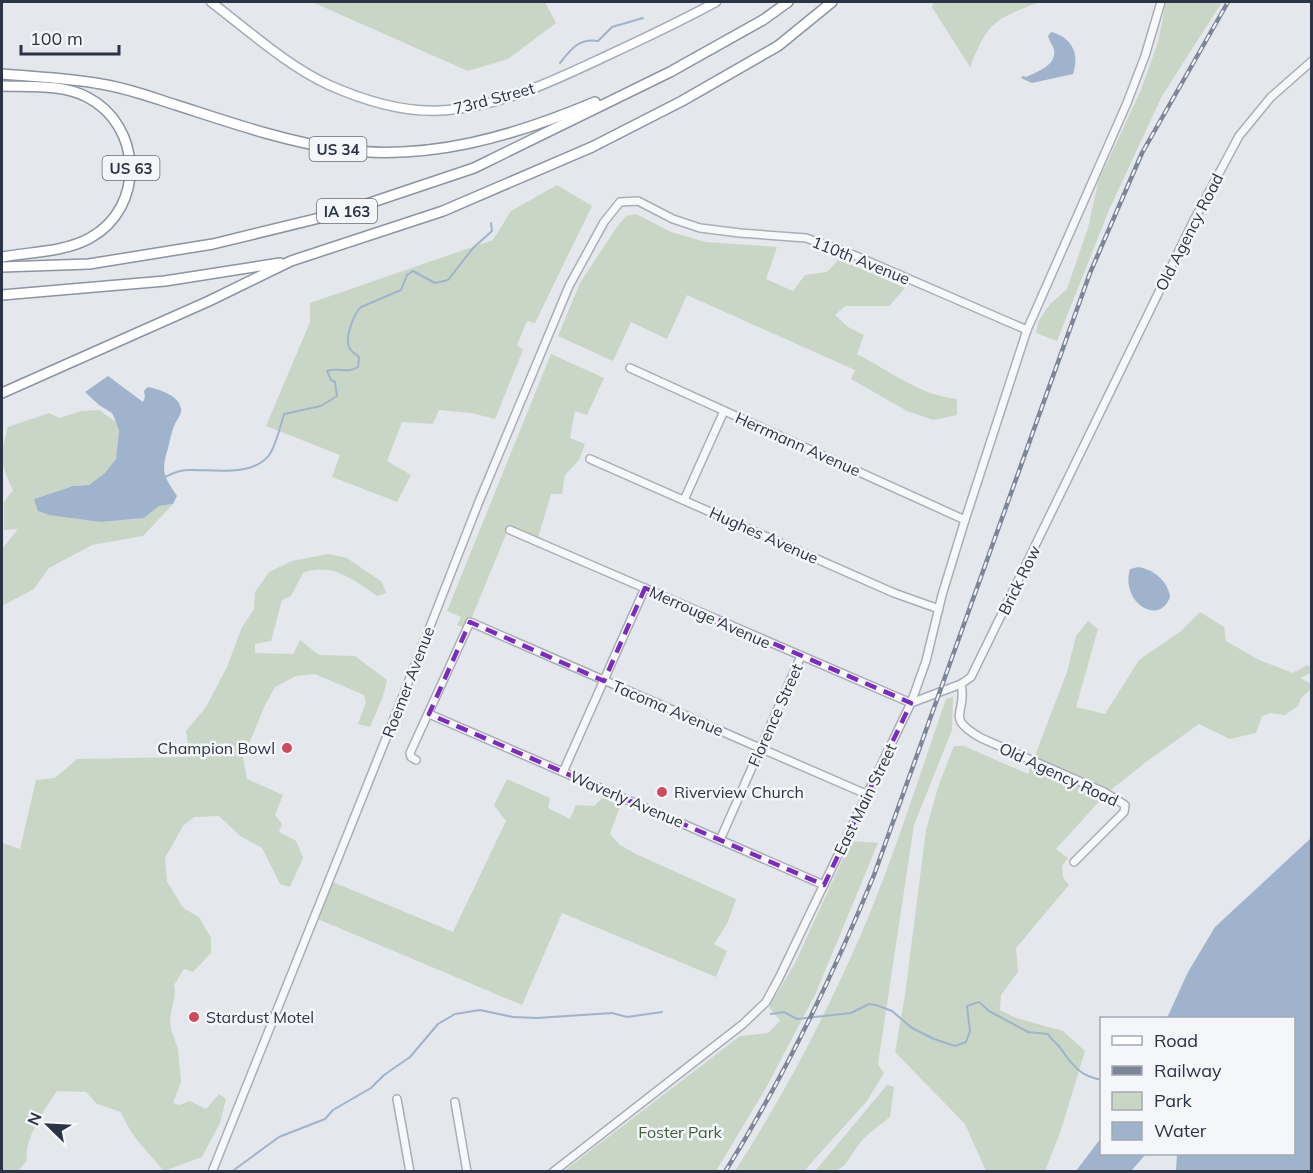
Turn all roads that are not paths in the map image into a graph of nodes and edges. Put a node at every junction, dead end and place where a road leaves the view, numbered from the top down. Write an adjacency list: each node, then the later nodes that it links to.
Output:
1 (211, 2): 2 (main road, 73rd Street)
2 (716, 2)
3 (788, 2): 7 (highway, US 34)
4 (832, 2): 12 (highway)
5 (1161, 2): 15 (street, East Main Street)
6 (1311, 61): 19 (street, Old Agency Road)
7 (670, 72): 8 (highway, US 34); 13 (highway, IA 163)
8 (2, 74)
9 (2, 86): 11 (highway, US 63)
10 (620, 202): 15 (street, 110th Avenue); 40 (street, Roemer Avenue)
11 (2, 257)
12 (291, 261): 14 (highway); 17 (highway)
13 (2, 267)
14 (2, 295)
15 (1027, 330): 22 (street, East Main Street)
16 (630, 368): 18 (street, Herrmann Avenue)
17 (2, 393)
18 (724, 411): 21 (street); 22 (street, Herrmann Avenue)
19 (1095, 422): 28 (street, Brick Row)
20 (590, 459): 21 (street, Hughes Avenue)
21 (684, 500): 25 (street, Hughes Avenue)
22 (966, 519): 25 (street, East Main Street)
23 (510, 530): 24 (street, Merrouge Avenue)
24 (645, 588): 26 (street, Merrouge Avenue); 27 (street)
25 (939, 609): 29 (street, East Main Street)
26 (801, 656): 29 (street, Merrouge Avenue); 31 (street, Florence Street)
27 (604, 681): 30 (street, Tacoma Avenue); 31 (street, Tacoma Avenue); 33 (street)
28 (961, 684): 29 (street, Brick Row); 36 (street, Old Agency Road)
29 (911, 704): 34 (street, East Main Street)
30 (429, 714): 32 (street); 33 (street, Waverly Avenue)
31 (760, 748): 34 (street, Tacoma Avenue); 35 (street, Florence Street)
32 (416, 760)
33 (563, 772): 35 (street, Waverly Avenue)
34 (866, 794): 37 (street, East Main Street)
35 (720, 840): 37 (street, Waverly Avenue)
36 (1074, 862)
37 (824, 885): 43 (street, East Main Street)
38 (397, 1099): 41 (street)
39 (455, 1102): 42 (street)
40 (212, 1172)
41 (410, 1172)
42 (467, 1172)
43 (553, 1172)

